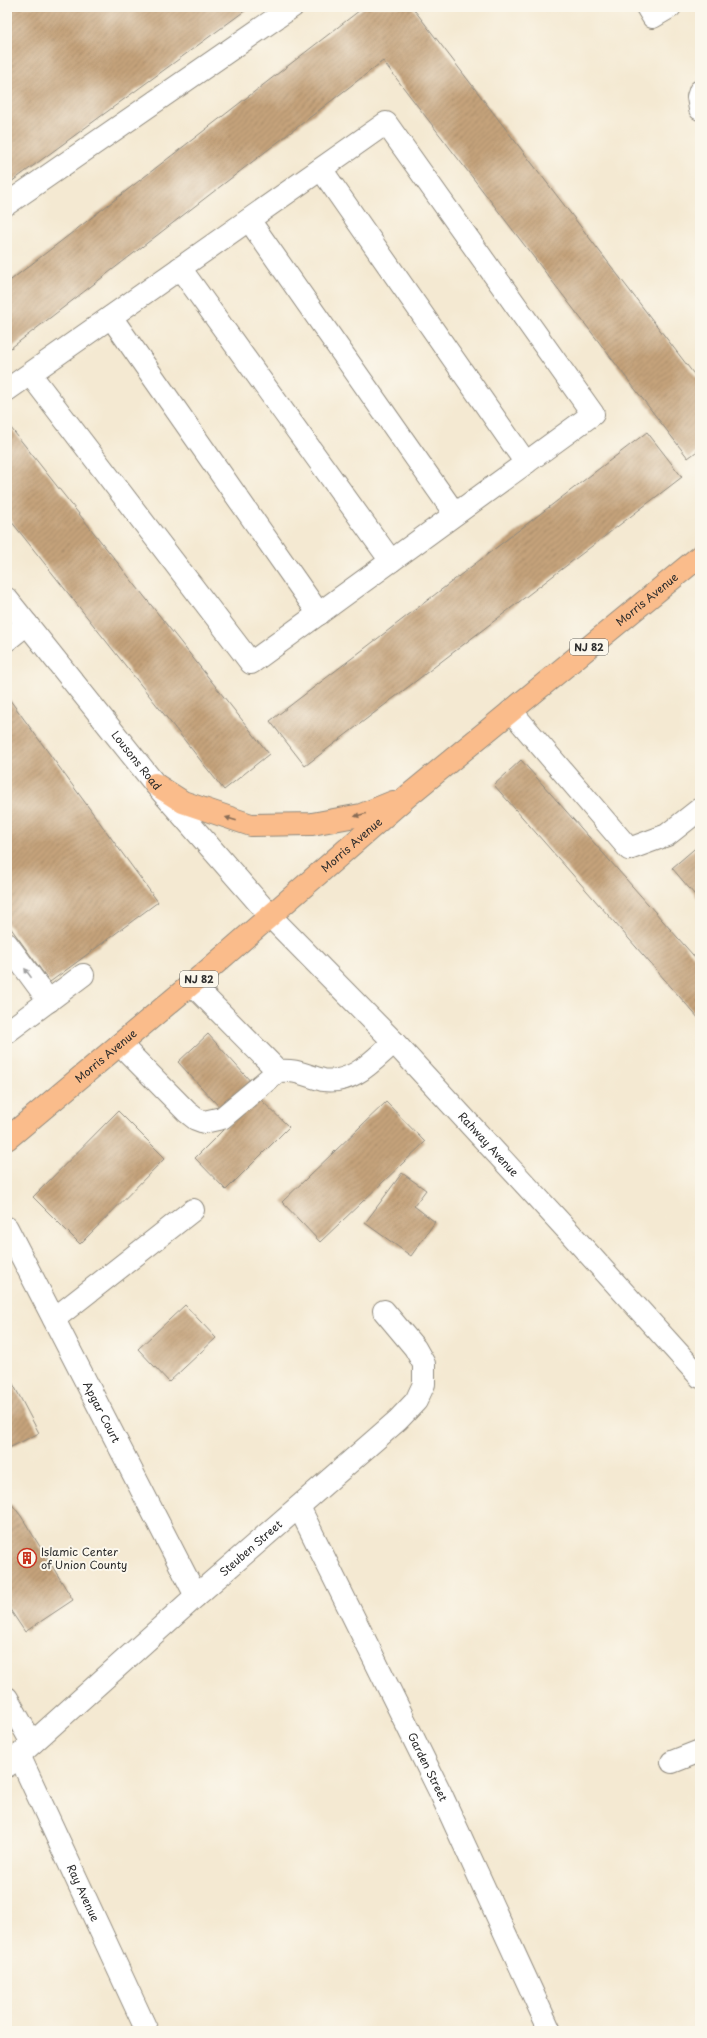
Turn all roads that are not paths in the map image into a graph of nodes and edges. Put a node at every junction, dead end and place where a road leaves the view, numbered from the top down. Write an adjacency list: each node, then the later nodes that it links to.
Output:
1 (292, 7): 7 (street)
2 (647, 7): 3 (street)
3 (670, 7)
4 (700, 91): 5 (street)
5 (700, 109)
6 (321, 169): 8 (street); 13 (street); 13 (street)
7 (7, 204)
8 (249, 220): 9 (street); 14 (street)
9 (180, 268): 10 (street); 16 (street)
10 (111, 317): 11 (street); 18 (street)
11 (30, 374): 12 (street); 18 (street)
12 (7, 390)
13 (526, 463): 14 (street)
14 (455, 514): 16 (street)
15 (700, 556): 21 (main road, Morris Avenue / NJ 82)
16 (391, 561): 18 (street)
17 (7, 599): 19 (street, Lousons Road)
18 (319, 614)
19 (27, 624): 20 (street); 22 (street, Lousons Road)
20 (7, 640)
21 (511, 711): 23 (main road, Morris Avenue / NJ 82); 24 (street)
22 (155, 784): 23 (main road, one-way to 22); 25 (street, Lousons Road)
23 (409, 795): 25 (main road, Morris Avenue / NJ 82)
24 (700, 809)
25 (271, 917): 28 (main road, Morris Avenue / NJ 82); 31 (street, Rahway Avenue)
26 (7, 944): 29 (street, one-way to 26)
27 (83, 975): 29 (street)
28 (192, 984): 32 (main road, Morris Avenue / NJ 82); 33 (street)
29 (49, 1001): 30 (street)
30 (7, 1032)
31 (394, 1042): 33 (street); 39 (street, Rahway Avenue)
32 (120, 1044): 33 (street); 34 (main road, Morris Avenue / NJ 82)
33 (278, 1071)
34 (7, 1139)
35 (193, 1210): 38 (street)
36 (7, 1228): 38 (street, Apgar Court)
37 (384, 1311): 40 (street, Steuben Street)
38 (54, 1319): 41 (street, Apgar Court)
39 (700, 1377)
40 (299, 1507): 41 (street, Steuben Street); 47 (street, Garden Street)
41 (196, 1596): 44 (street, Steuben Street)
42 (7, 1698): 44 (street, Ray Avenue)
43 (700, 1751): 45 (street)
44 (19, 1754): 46 (street, Ray Avenue)
45 (672, 1762)
46 (147, 2031)
47 (550, 2031)

